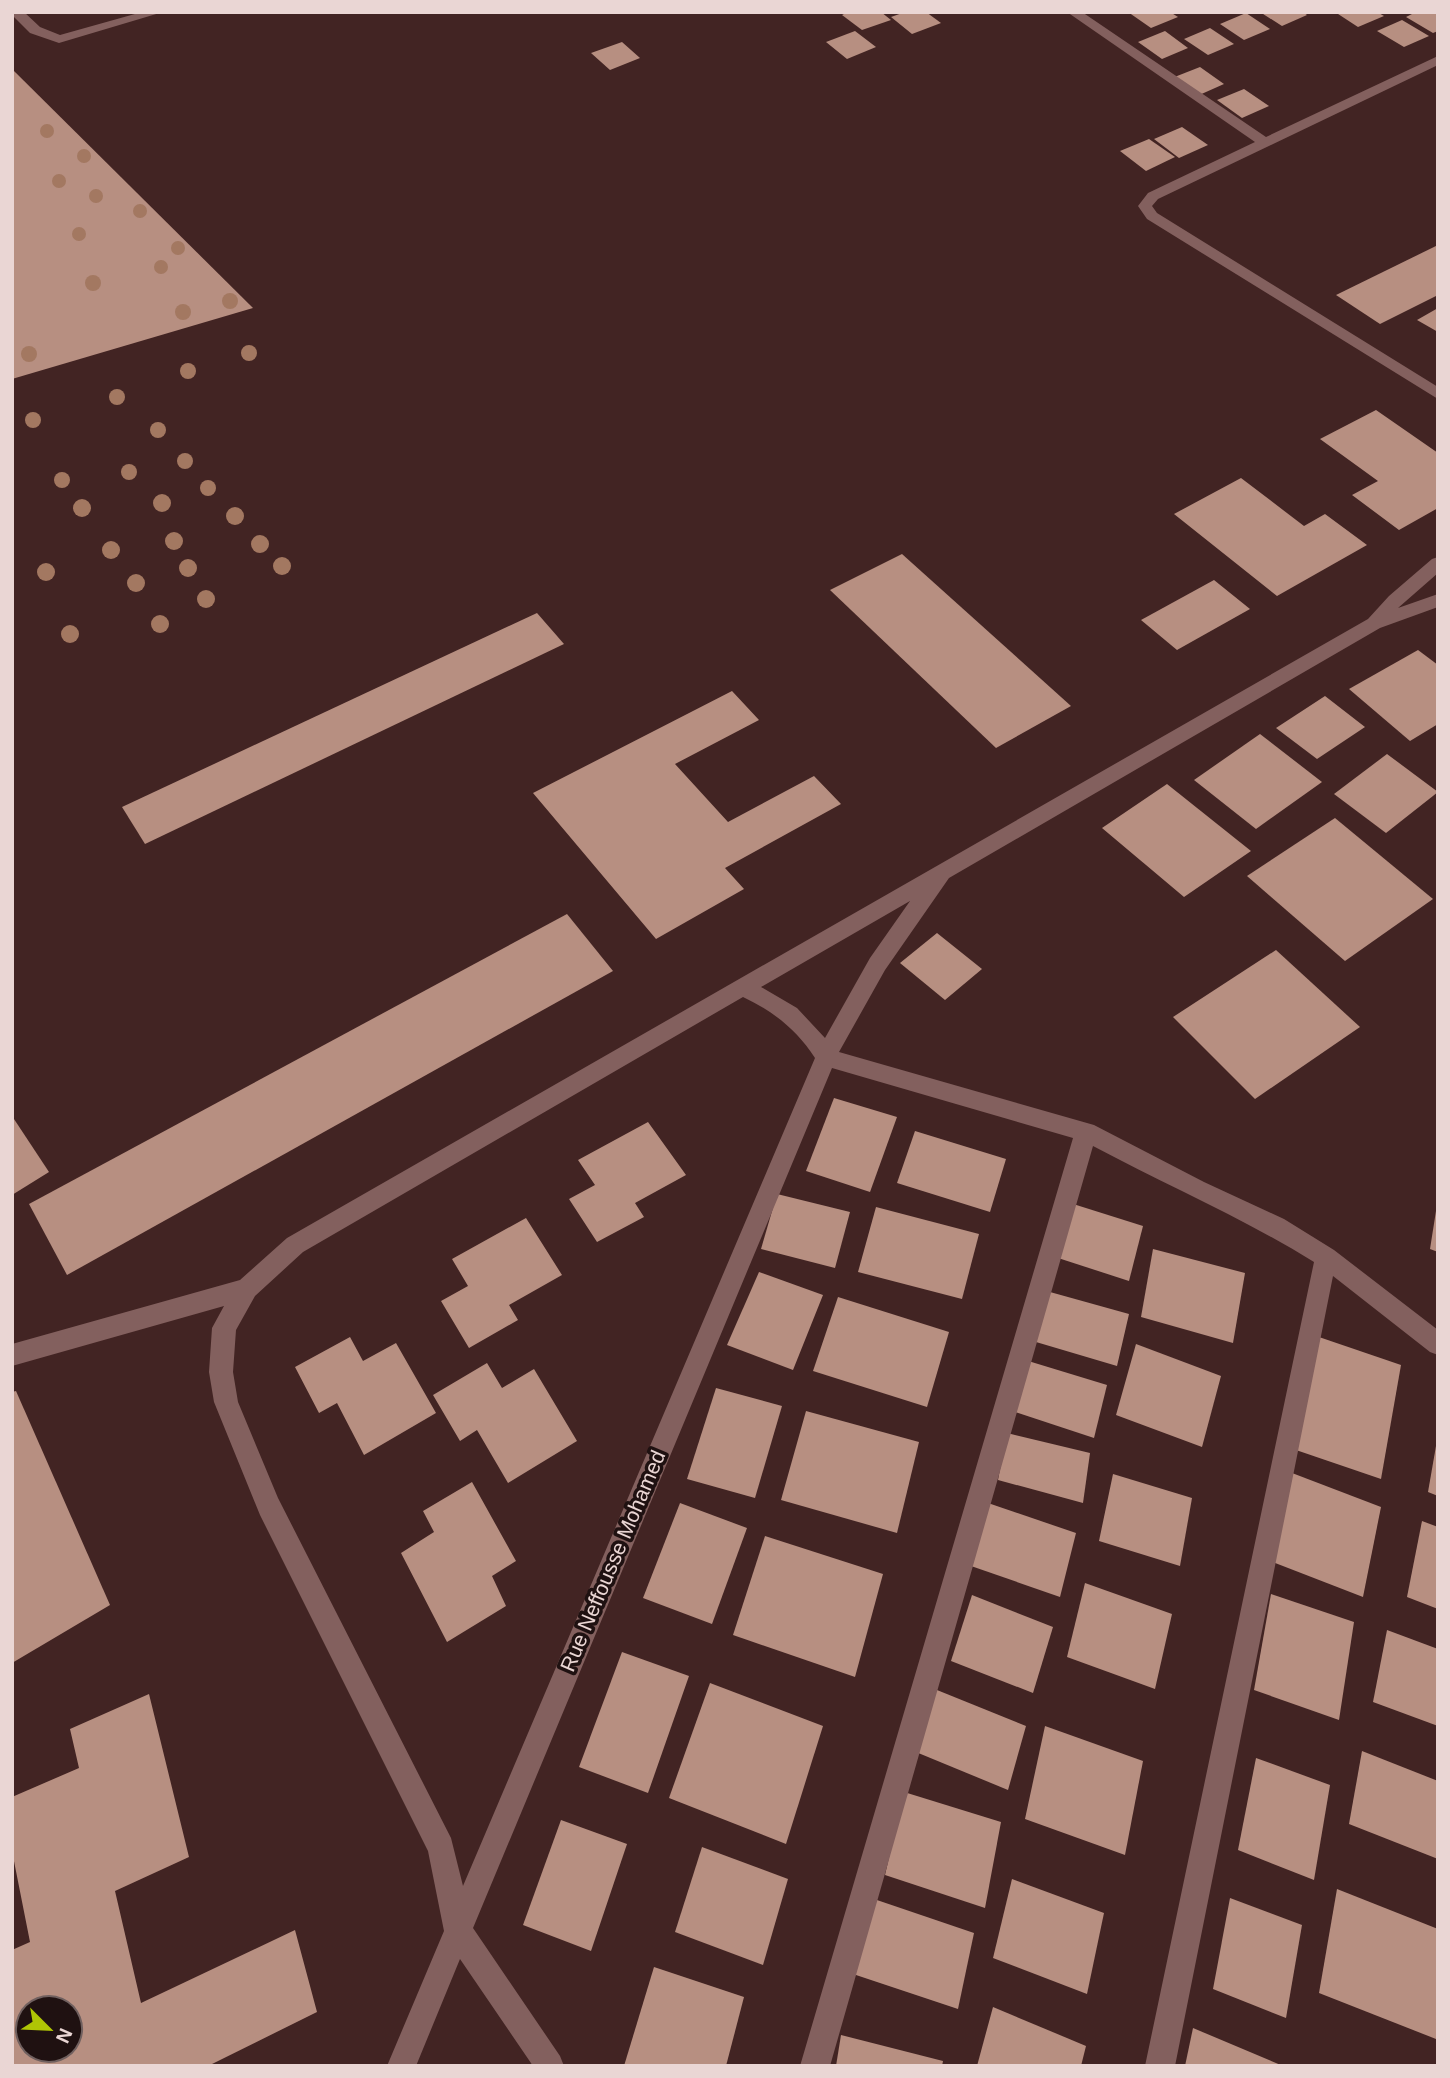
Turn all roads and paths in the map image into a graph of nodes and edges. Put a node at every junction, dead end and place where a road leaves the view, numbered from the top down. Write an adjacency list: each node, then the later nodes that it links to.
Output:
1 (16, 12): 2 (street)
2 (157, 12)
3 (1073, 12): 5 (street)
4 (1438, 60): 5 (street)
5 (1265, 143): 6 (street)
6 (1438, 394)
7 (1438, 563): 9 (street)
8 (1438, 600): 9 (street)
9 (1374, 624): 10 (street)
10 (948, 867): 11 (street); 12 (street, Rue Neffousse Mohamed)
11 (740, 987): 12 (street); 15 (street)
12 (827, 1057): 13 (street); 18 (street, Rue Neffousse Mohamed)
13 (1086, 1132): 14 (street); 21 (street)
14 (1326, 1257): 16 (street); 22 (street)
15 (247, 1289): 17 (street); 18 (street)
16 (1438, 1344)
17 (12, 1355)
18 (458, 1931): 19 (street, Rue Neffousse Mohamed); 20 (street)
19 (401, 2066)
20 (550, 2066)
21 (815, 2066)
22 (1160, 2066)

